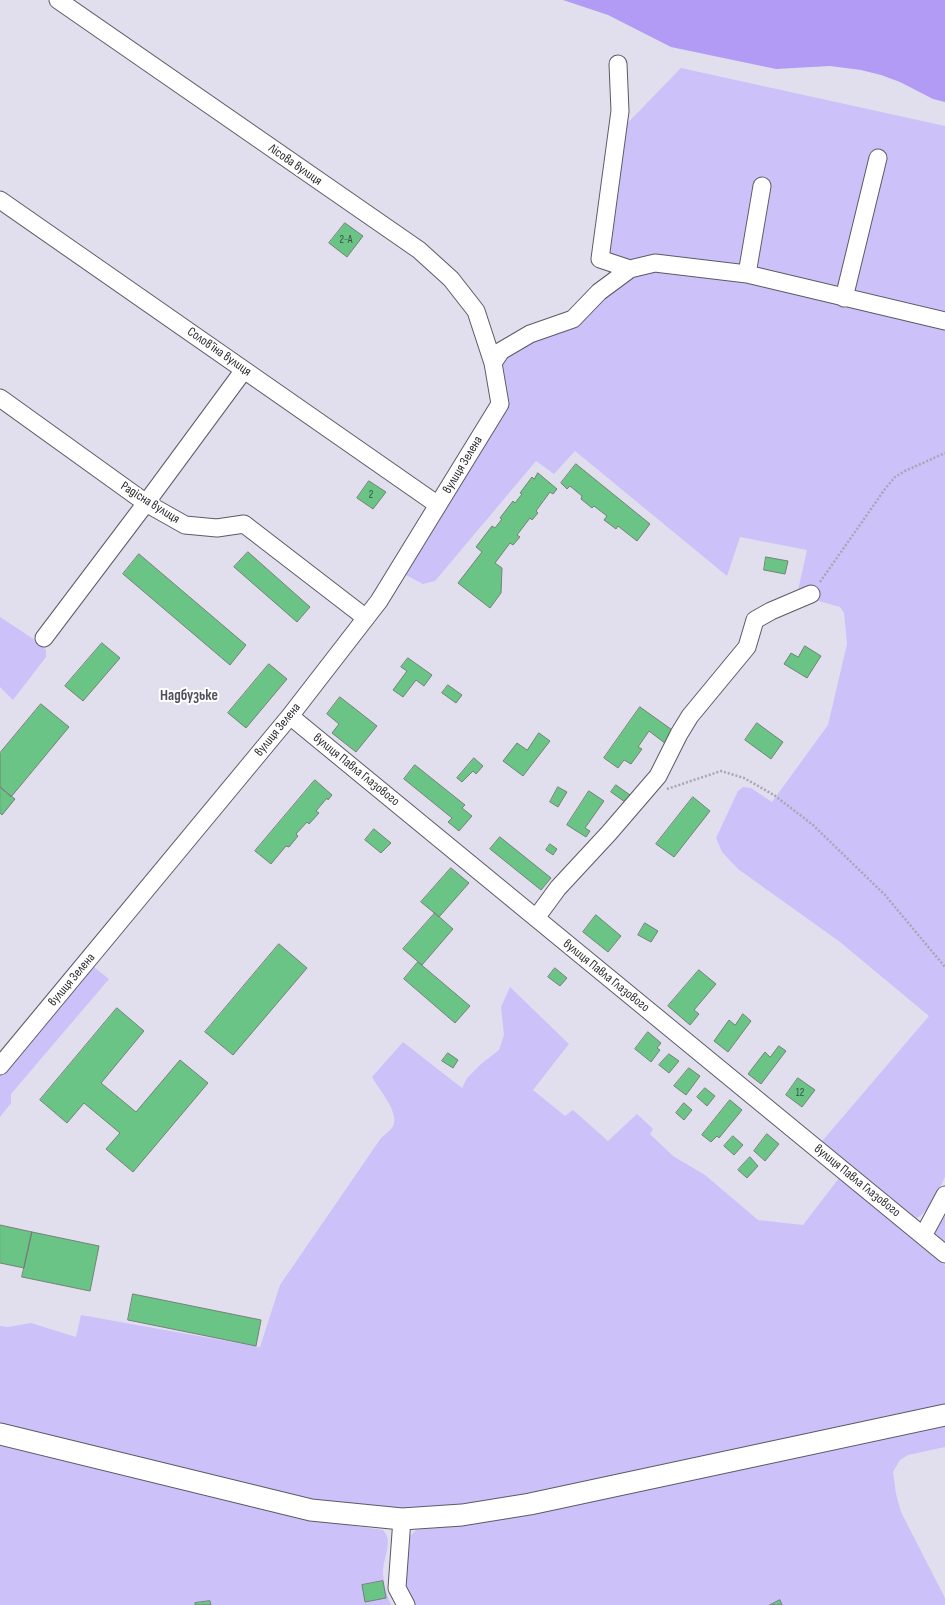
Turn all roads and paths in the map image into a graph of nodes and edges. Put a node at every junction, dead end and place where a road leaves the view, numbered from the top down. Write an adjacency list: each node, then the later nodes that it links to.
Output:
1 (58, 0): 10 (street, Лісова вулиця)
2 (618, 64): 6 (street)
3 (878, 158): 8 (street)
4 (762, 186): 7 (street)
5 (0, 200): 11 (street, Соловʼїна вулиця)
6 (630, 269): 7 (street); 10 (street)
7 (747, 274): 8 (street)
8 (844, 298): 9 (street)
9 (945, 321)
10 (493, 363): 15 (street, вулиця Зелена)
11 (244, 370): 14 (street); 15 (street, Соловʼїна вулиця)
12 (0, 398): 14 (street, Радісна вулиця)
13 (945, 453): 16 (path)
14 (146, 503): 17 (street, Радісна вулиця); 18 (street)
15 (438, 505): 17 (street, вулиця Зелена)
16 (811, 594): 20 (street)
17 (366, 618): 19 (street, вулиця Зелена)
18 (44, 638)
19 (290, 716): 21 (street, вулиця Павла Глазового); 23 (street, вулиця Зелена)
20 (639, 797): 21 (street); 22 (path)
21 (536, 918): 25 (street, вулиця Павла Глазового)
22 (945, 967)
23 (0, 1066)
24 (944, 1198): 25 (street)
25 (923, 1236): 26 (street, вулиця Павла Глазового)
26 (945, 1254)
27 (945, 1415): 29 (main road)
28 (0, 1434): 29 (main road)
29 (402, 1519): 30 (street)
30 (406, 1605)

